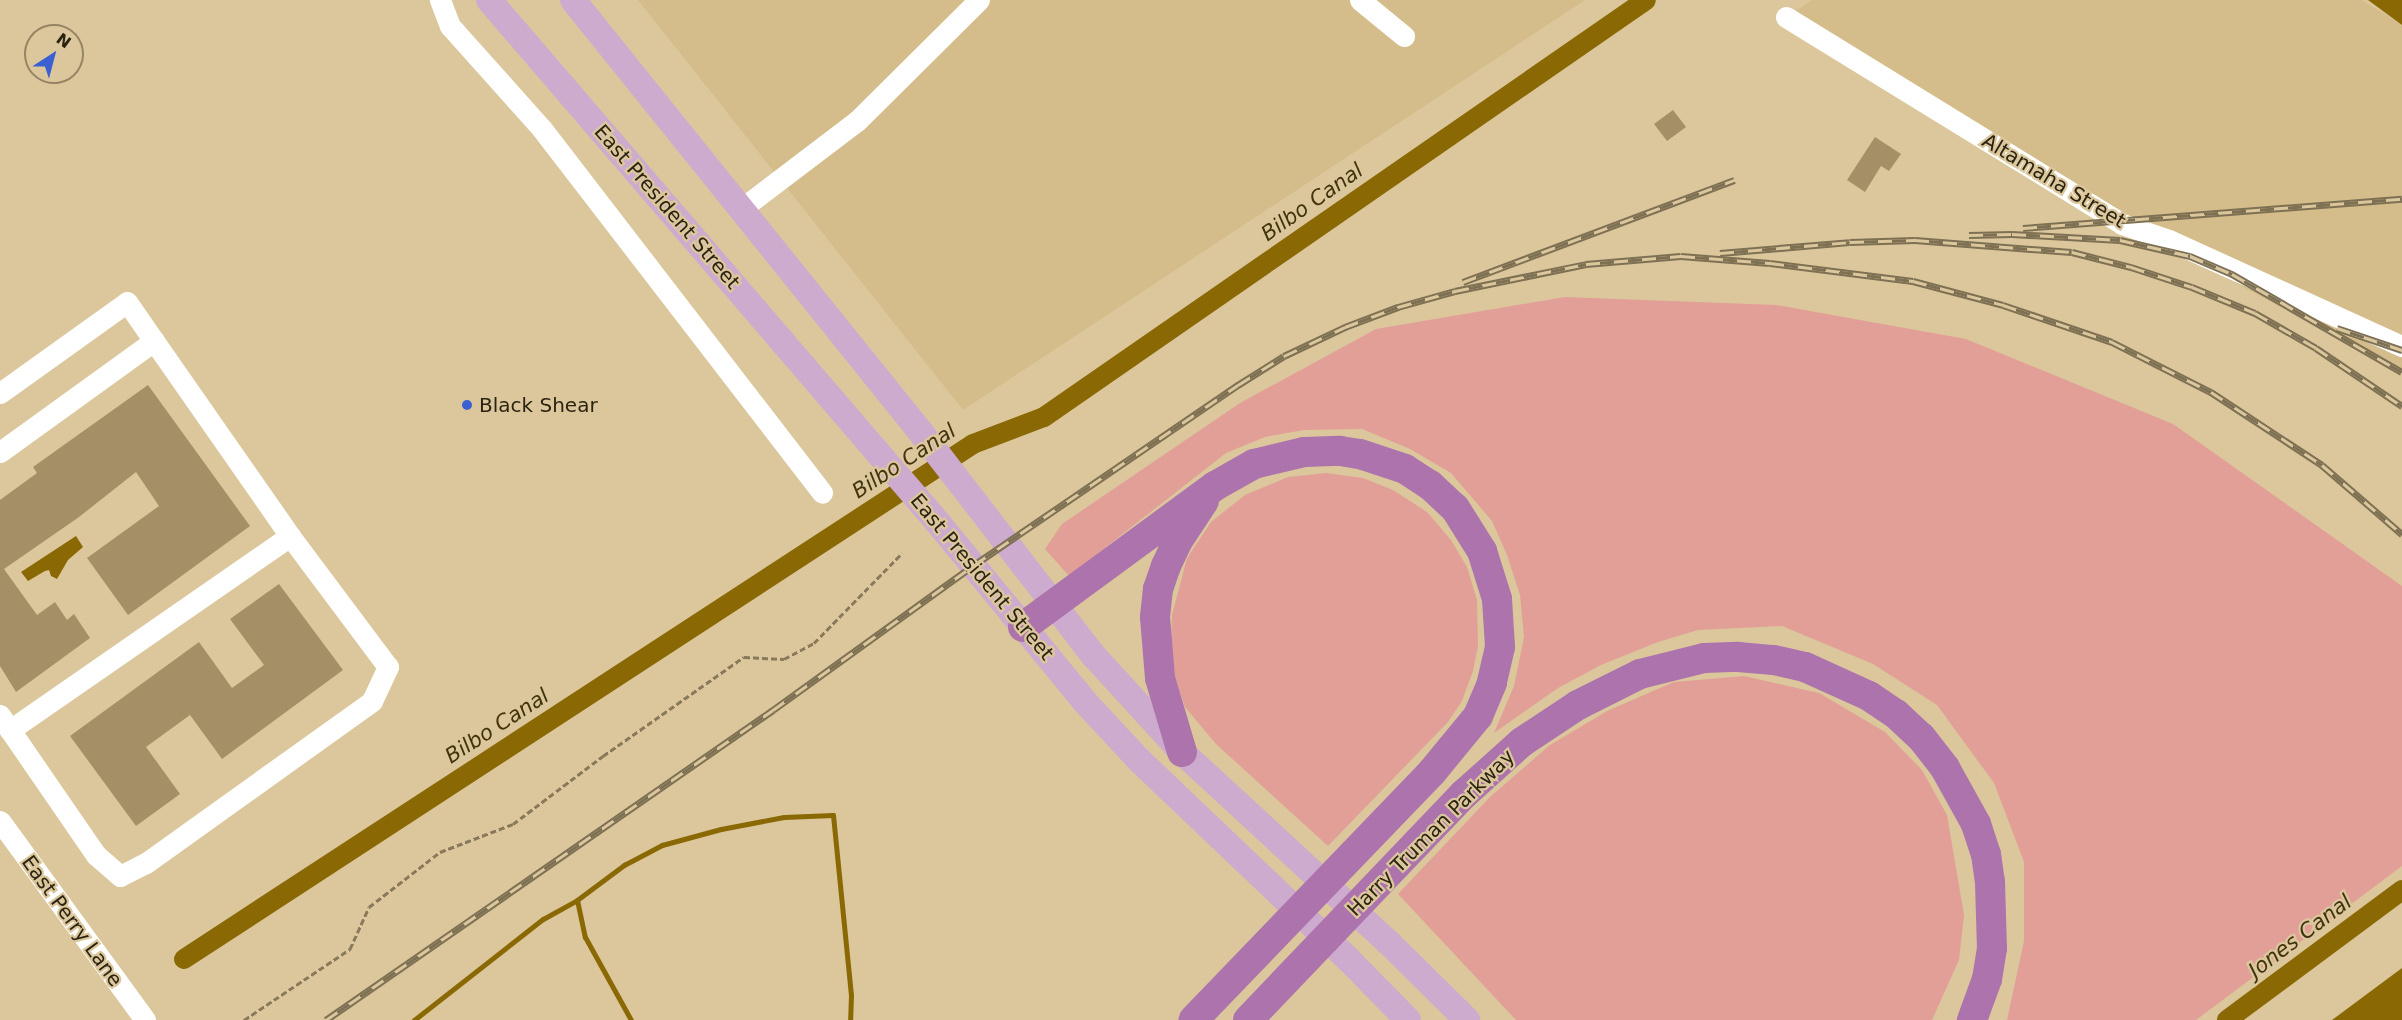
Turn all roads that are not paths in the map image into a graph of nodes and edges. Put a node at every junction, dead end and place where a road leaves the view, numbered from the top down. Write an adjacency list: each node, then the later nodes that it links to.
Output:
1 (440, 0): 14 (street)
2 (489, 0): 17 (main road, East President Street)
3 (573, 0): 8 (main road, East President Street)
4 (979, 0): 8 (street)
5 (1360, 0): 7 (street)
6 (1786, 17): 10 (street, Altamaha Street)
7 (1404, 36)
8 (741, 209): 16 (main road, East President Street)
9 (154, 341): 11 (street); 12 (street); 15 (street)
10 (2402, 345)
11 (0, 393)
12 (0, 452)
13 (1215, 486): 16 (highway, Harry Truman Parkway); 19 (highway); 22 (highway, Harry Truman Parkway)
14 (822, 493)
15 (290, 537): 18 (street); 18 (street)
16 (1054, 605): 17 (highway, Harry Truman Parkway); 19 (main road, East President Street)
17 (1023, 627): 24 (main road, East President Street)
18 (5, 723)
19 (1182, 752): 25 (main road, East President Street)
20 (0, 821): 21 (street, East Perry Lane)
21 (145, 1020)
22 (1193, 1020)
23 (1248, 1020): 26 (highway, Harry Truman Parkway)
24 (1408, 1020)
25 (1467, 1020)
26 (1972, 1020)

